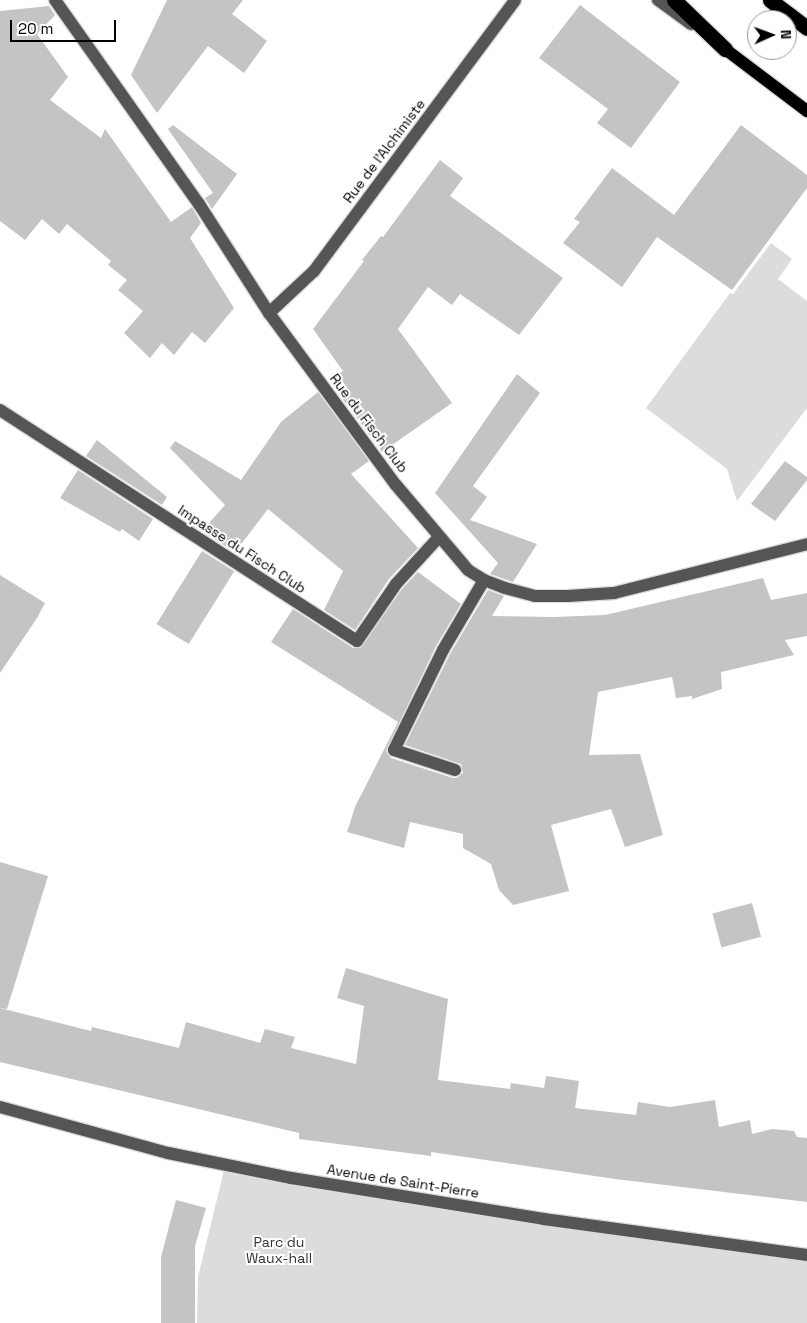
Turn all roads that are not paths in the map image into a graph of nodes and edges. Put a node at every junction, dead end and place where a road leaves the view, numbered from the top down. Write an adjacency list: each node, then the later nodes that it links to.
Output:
1 (55, 0): 9 (street, Rue du Fisch Club)
2 (515, 0): 9 (street, Rue de l'Alchimiste)
3 (658, 0): 7 (street)
4 (674, 0): 7 (highway)
5 (770, 0): 6 (highway)
6 (807, 28)
7 (725, 49): 8 (main road)
8 (807, 111)
9 (269, 313): 11 (street, Rue du Fisch Club)
10 (0, 410): 11 (street, Impasse du Fisch Club)
11 (439, 537): 13 (street, Rue du Fisch Club)
12 (807, 544): 13 (street, Rue du Fisch Club)
13 (484, 580): 14 (street)
14 (455, 770)
15 (0, 1107): 16 (street, Avenue de Saint-Pierre)
16 (807, 1255)

